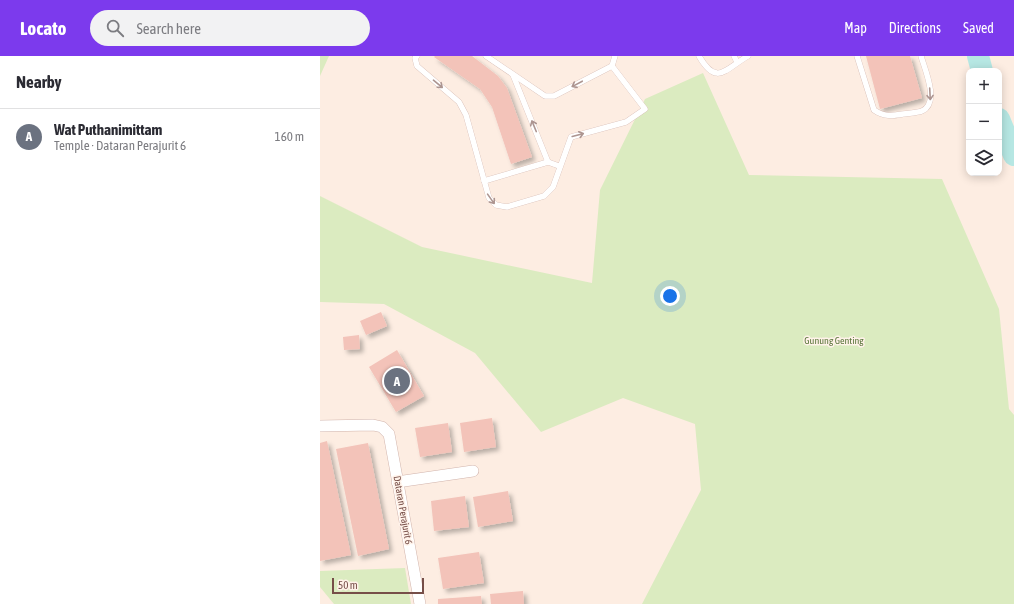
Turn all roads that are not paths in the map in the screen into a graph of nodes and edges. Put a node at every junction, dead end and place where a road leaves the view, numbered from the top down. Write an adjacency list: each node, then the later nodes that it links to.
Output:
1 (417, 56): 14 (lane, one-way to 14)
2 (486, 56): 11 (lane)
3 (615, 56): 10 (lane)
4 (699, 56): 9 (lane)
5 (734, 56): 9 (lane)
6 (748, 56): 9 (lane)
7 (857, 56): 8 (lane, one-way to 7)
8 (921, 56)
9 (738, 62)
10 (612, 66): 11 (lane, one-way to 11); 13 (lane, one-way to 10)
11 (513, 74): 12 (lane, one-way to 11)
12 (548, 162): 13 (lane); 14 (lane)
13 (559, 166): 14 (lane, one-way to 13)
14 (484, 182)
15 (320, 426): 17 (street, Dataran Perajurit 6)
16 (473, 471): 17 (street)
17 (397, 482): 18 (street, Dataran Perajurit 6)
18 (420, 604)

